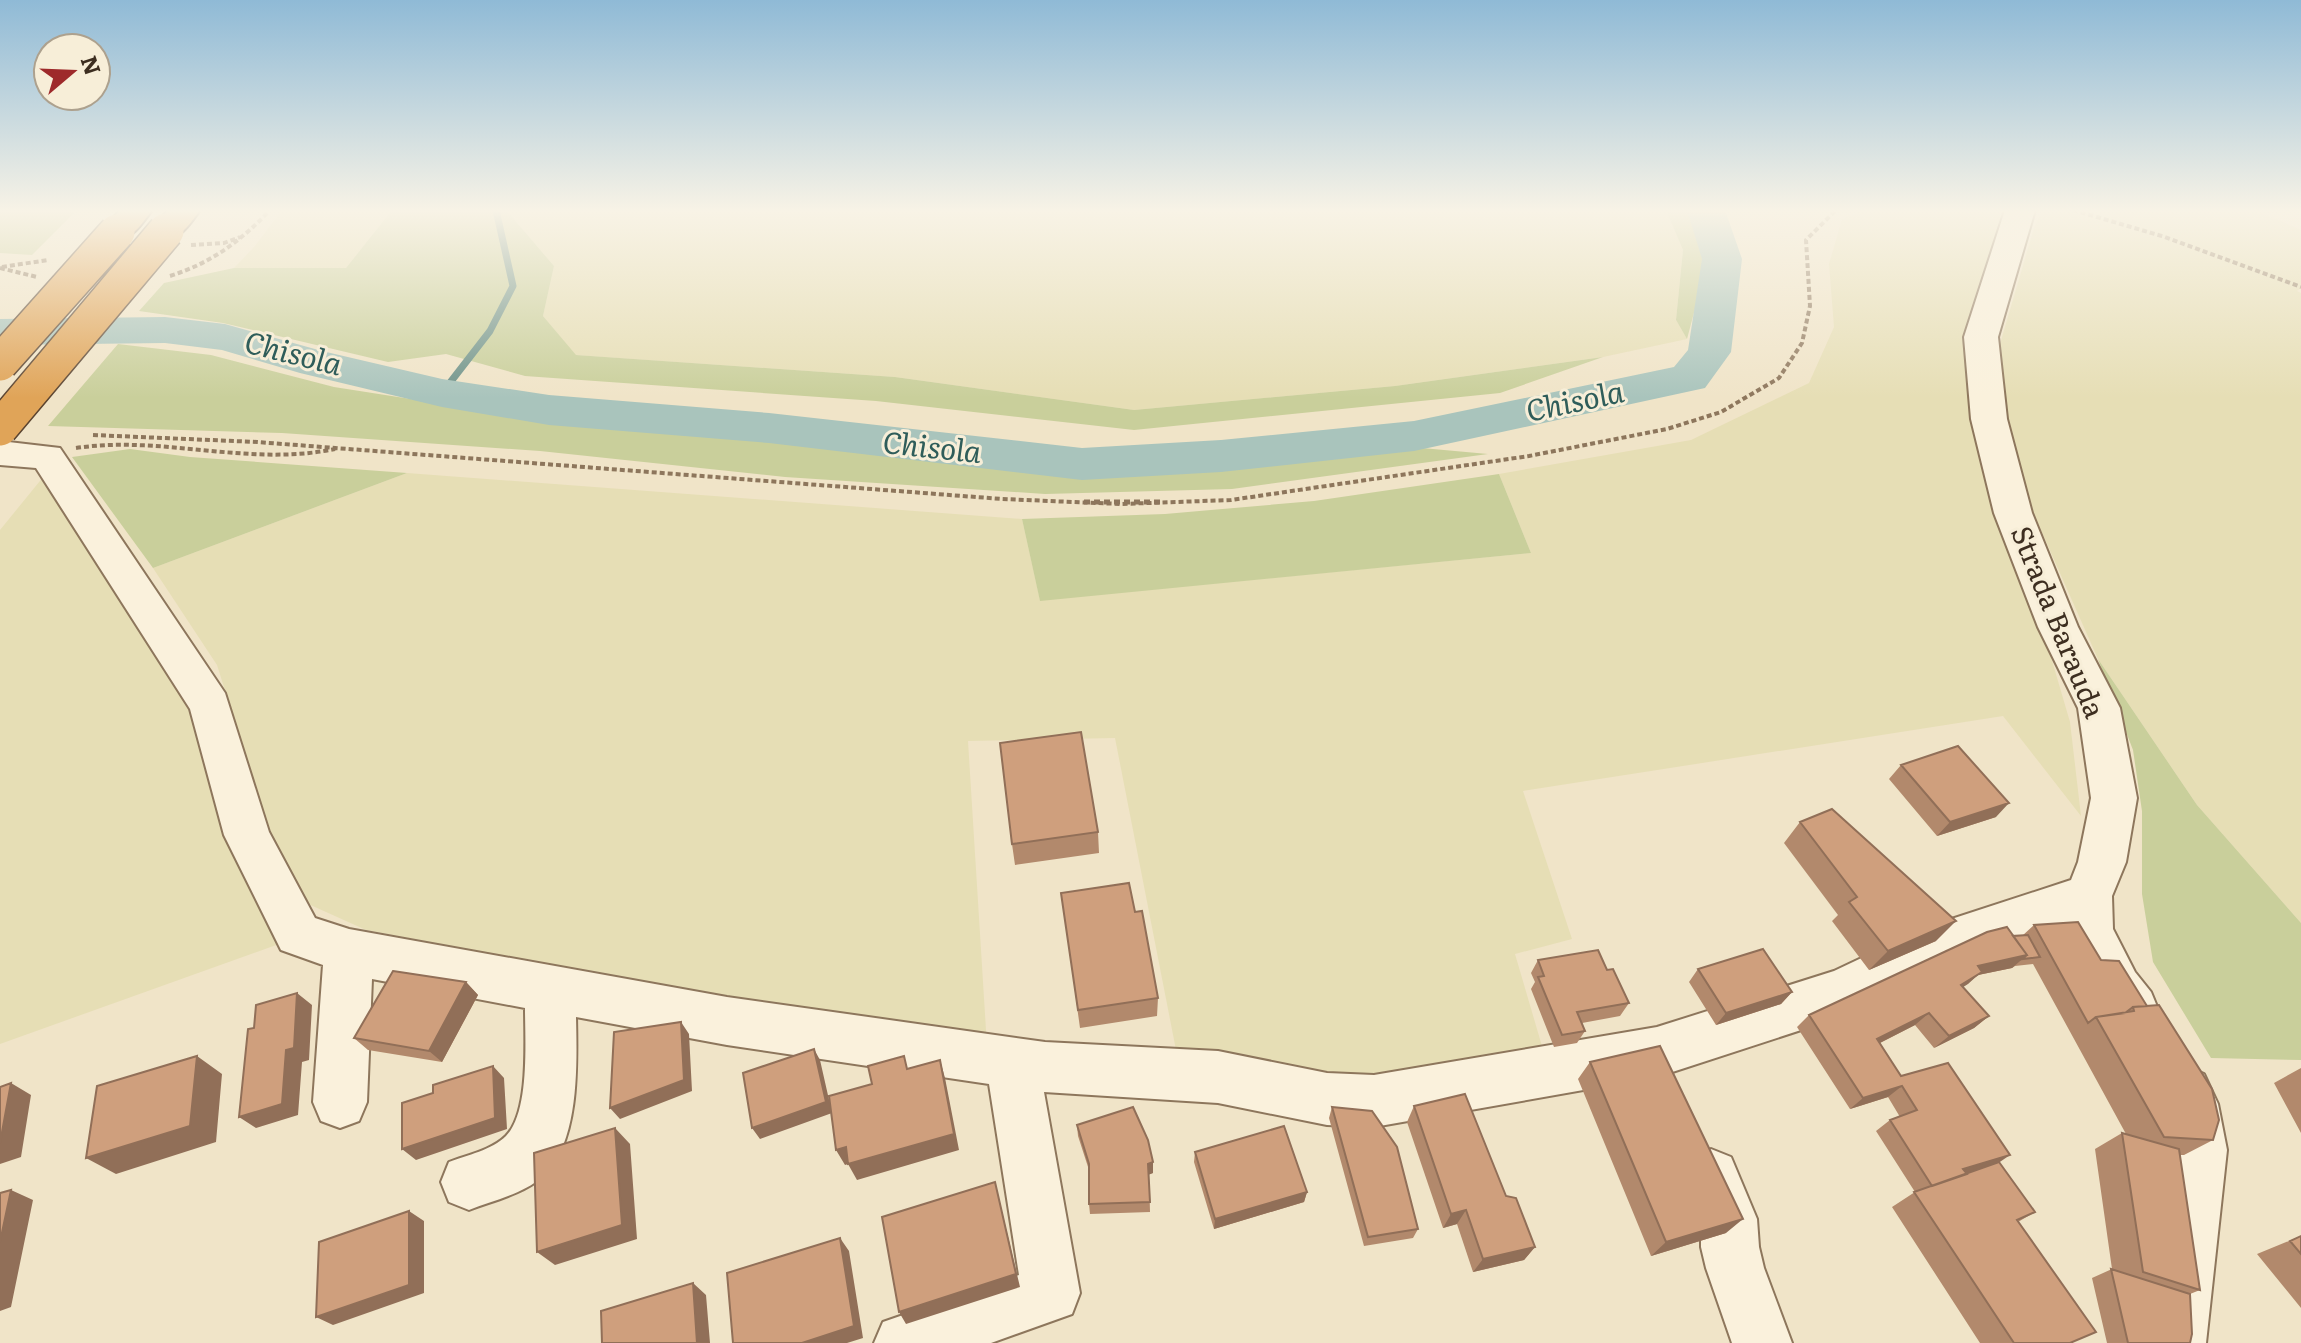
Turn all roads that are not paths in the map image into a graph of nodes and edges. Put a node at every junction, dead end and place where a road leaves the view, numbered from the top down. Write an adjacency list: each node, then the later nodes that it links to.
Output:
1 (80, 273): 4 (highway, bridge)
2 (138, 273): 5 (highway, bridge)
3 (2001, 273): 7 (street, Strada Barauda)
4 (0, 363)
5 (0, 428)
6 (23, 455): 8 (street)
7 (2088, 896): 11 (street); 16 (street, Strada Barauda)
8 (349, 952): 9 (street); 12 (street)
9 (551, 989): 10 (street); 13 (street)
10 (1012, 1062): 11 (street); 14 (street)
11 (1675, 1093): 15 (street)
12 (340, 1102)
13 (469, 1182)
14 (904, 1343)
15 (1762, 1343)
16 (2176, 1343)

